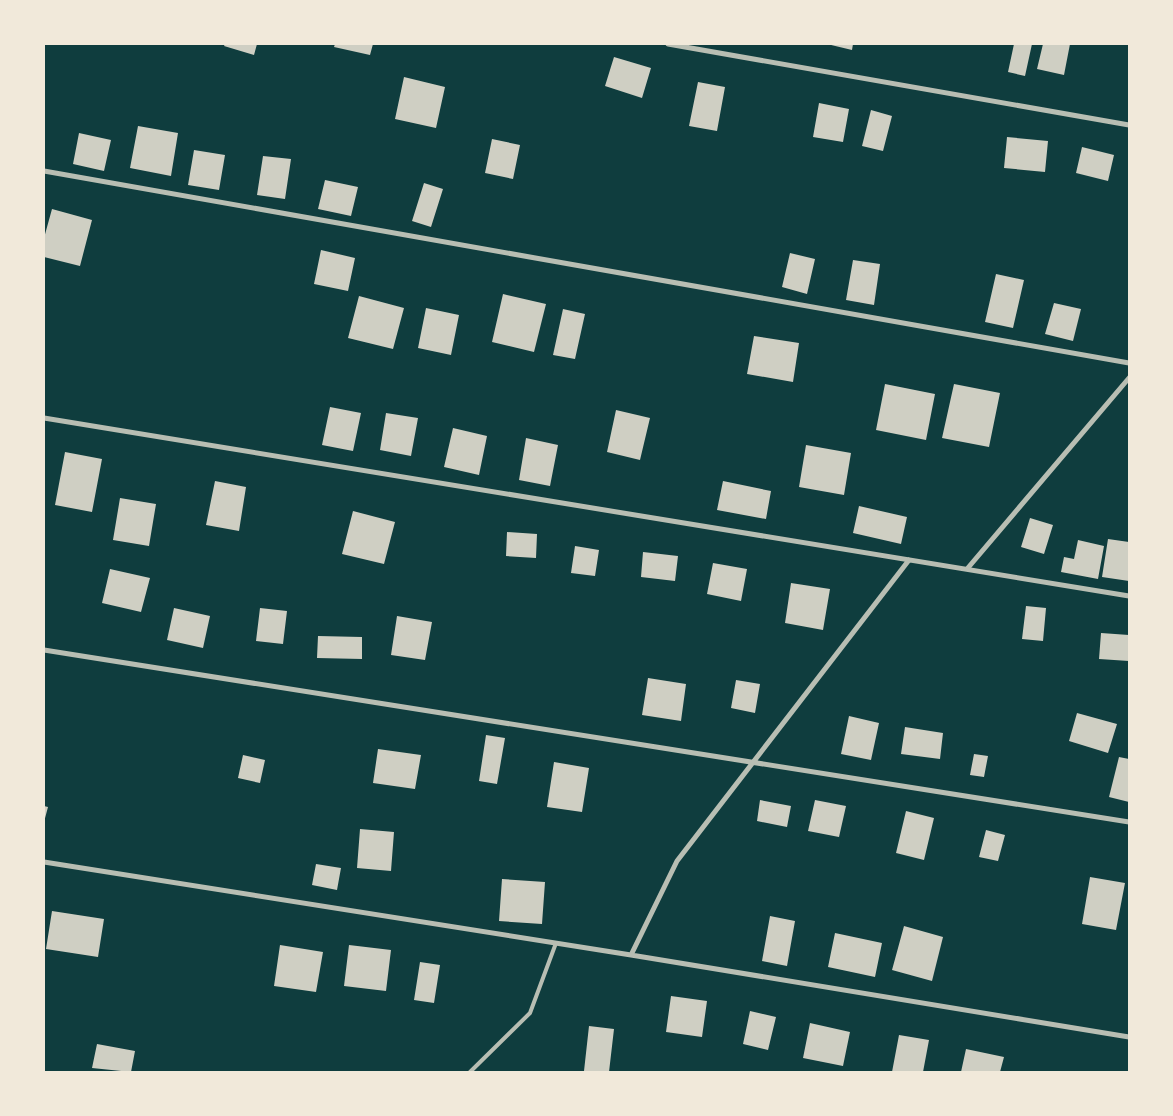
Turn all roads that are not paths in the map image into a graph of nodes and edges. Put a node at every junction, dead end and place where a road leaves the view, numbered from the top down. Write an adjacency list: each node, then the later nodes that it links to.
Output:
1 (668, 44): 2 (street)
2 (1129, 125)
3 (44, 171): 4 (street)
4 (1129, 363)
5 (1129, 378): 8 (street)
6 (44, 418): 7 (street)
7 (909, 560): 8 (street); 11 (street)
8 (966, 569): 9 (street)
9 (1129, 596)
10 (44, 650): 11 (street)
11 (754, 763): 12 (street); 15 (street)
12 (1129, 822)
13 (44, 862): 14 (street)
14 (556, 943): 15 (street); 17 (lane)
15 (631, 955): 16 (street)
16 (1129, 1037)
17 (470, 1072)

